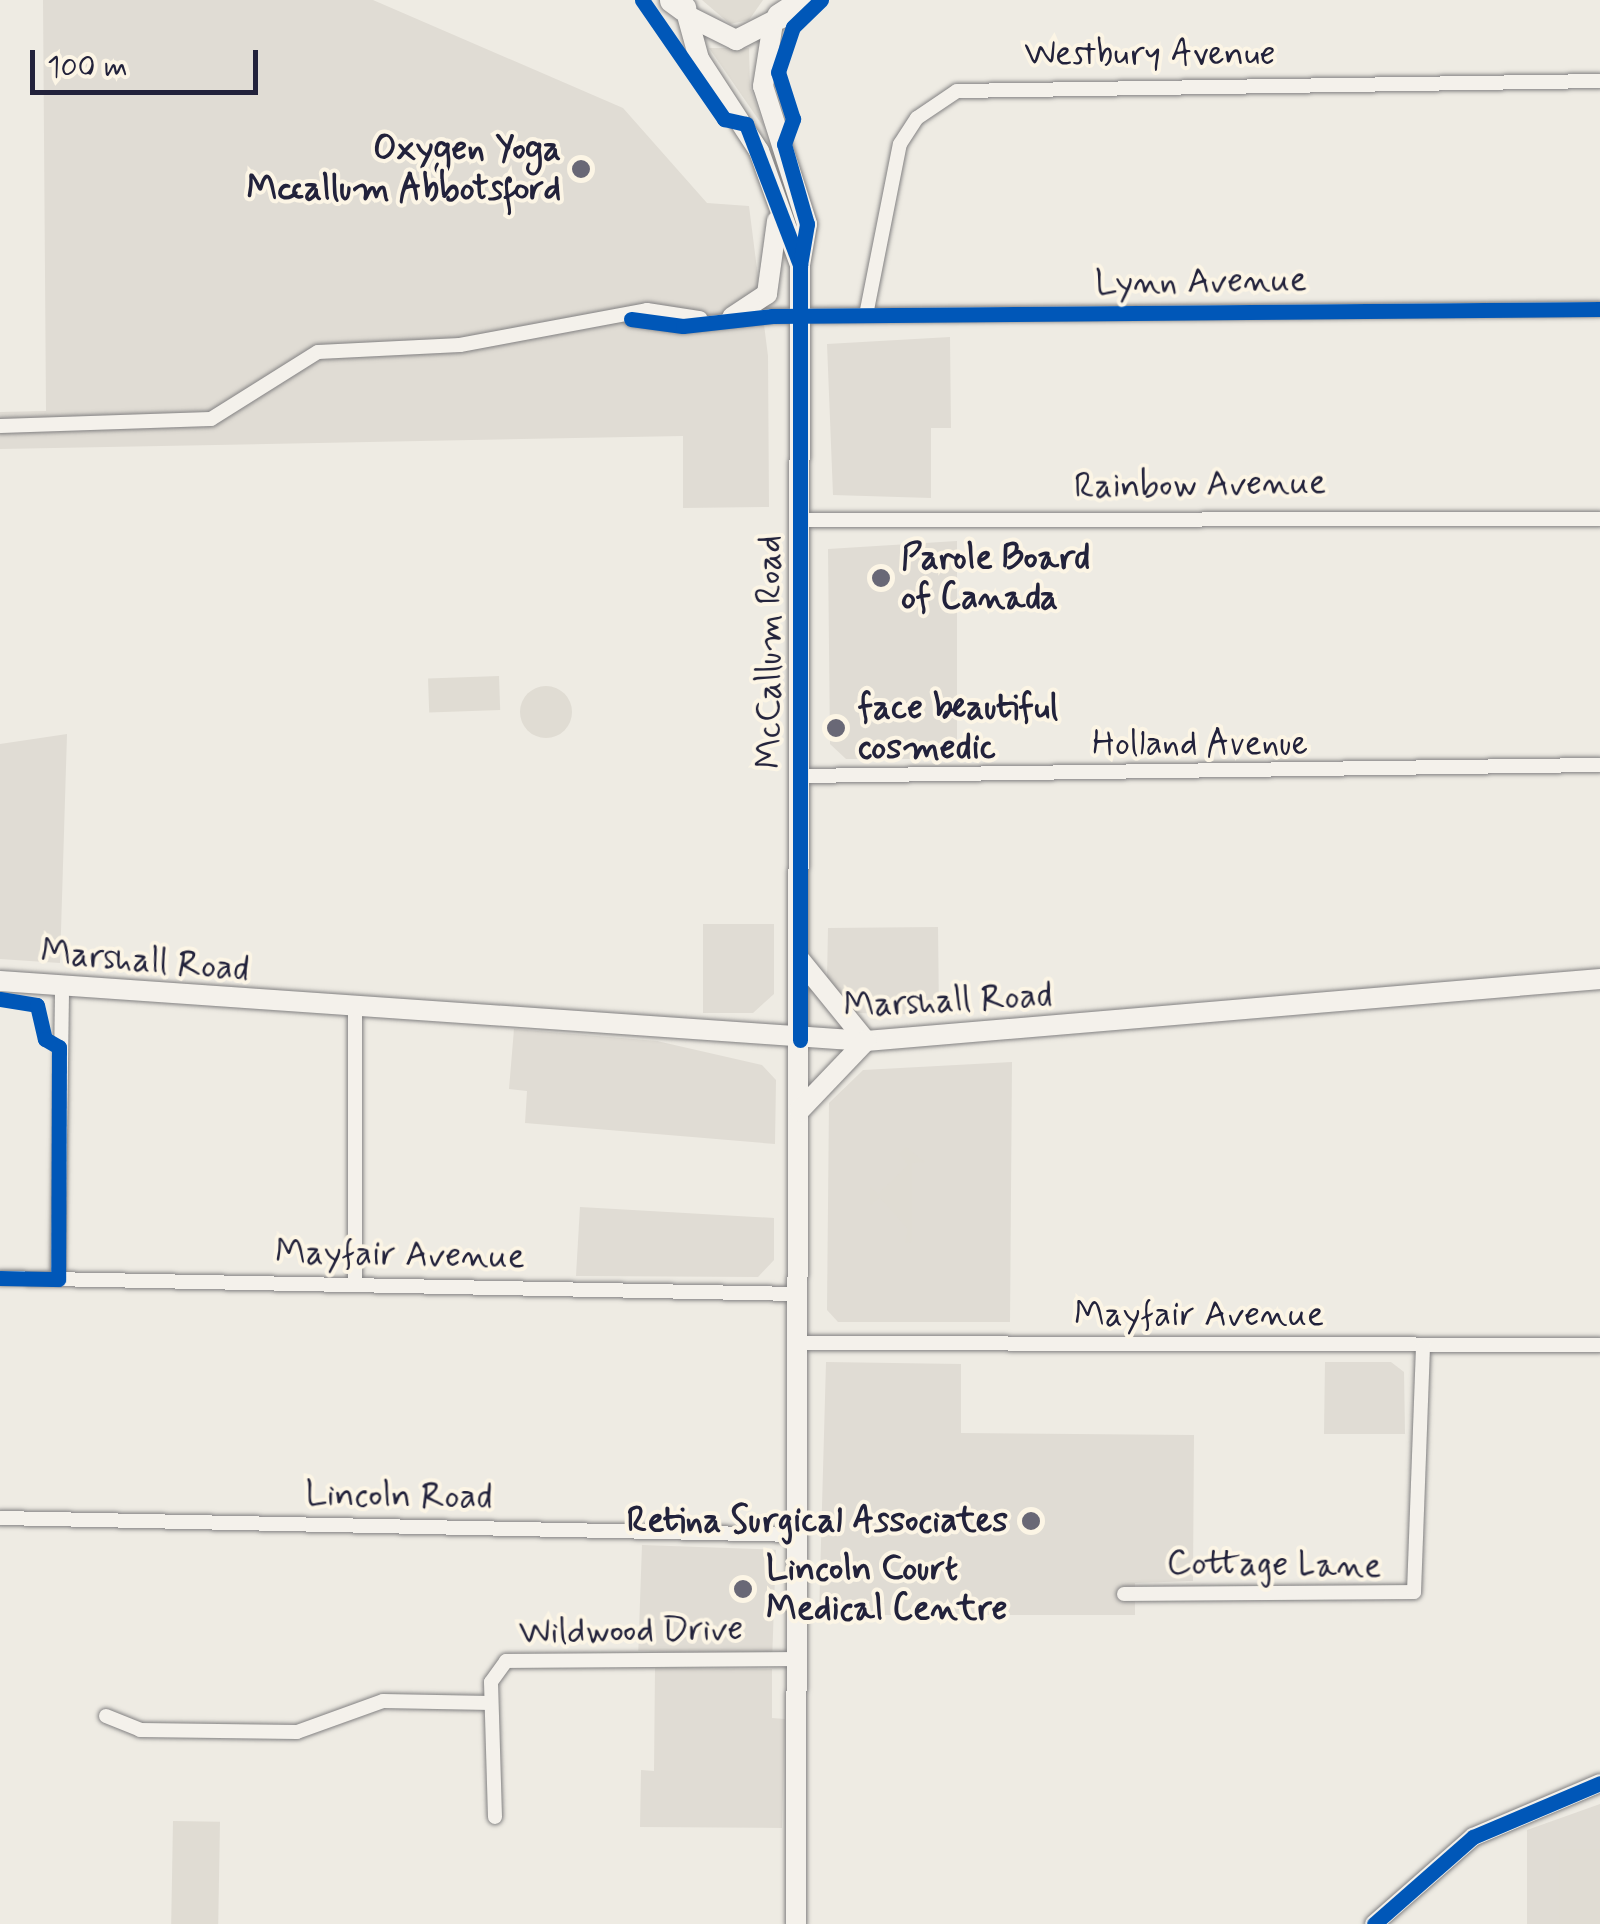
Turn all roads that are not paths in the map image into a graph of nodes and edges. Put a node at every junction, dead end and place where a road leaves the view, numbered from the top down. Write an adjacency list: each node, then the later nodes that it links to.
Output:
1 (804, 0): 3 (highway)
2 (681, 6): 3 (main road); 5 (main road, McCallum Road)
3 (778, 13): 6 (main road, McCallum Road)
4 (1600, 81): 8 (street, Westbury Avenue)
5 (778, 214): 6 (main road, McCallum Road); 10 (main road)
6 (800, 265): 9 (main road, McCallum Road)
7 (1600, 309): 8 (street, Lynn Avenue)
8 (866, 315): 9 (street, Lynn Avenue)
9 (802, 316): 10 (street, Lynn Avenue); 13 (main road, McCallum Road)
10 (732, 317): 11 (street, Lynn Avenue)
11 (0, 426)
12 (1600, 519): 13 (street, Rainbow Avenue)
13 (800, 520): 15 (main road, McCallum Road)
14 (1600, 765): 15 (street, Holland Avenue)
15 (800, 776): 16 (main road, McCallum Road)
16 (801, 960): 21 (main road, McCallum Road); 22 (main road)
17 (1600, 979): 22 (main road, Marshall Road)
18 (0, 981): 19 (main road, Marshall Road)
19 (62, 987): 20 (main road, Marshall Road); 25 (street)
20 (355, 1010): 21 (main road, Marshall Road); 26 (street)
21 (800, 1040): 22 (main road, Marshall Road); 23 (main road, McCallum Road)
22 (866, 1041): 23 (main road)
23 (799, 1111): 27 (main road, McCallum Road)
24 (0, 1278): 25 (street, Mayfair Avenue)
25 (58, 1279): 26 (street, Mayfair Avenue)
26 (355, 1284): 27 (street, Mayfair Avenue)
27 (798, 1294): 28 (main road, McCallum Road)
28 (798, 1343): 30 (street, Mayfair Avenue); 32 (main road, McCallum Road)
29 (1600, 1345): 30 (street, Mayfair Avenue)
30 (1423, 1346): 33 (street, Cottage Lane)
31 (0, 1518): 32 (street, Lincoln Road)
32 (798, 1534): 34 (main road, McCallum Road)
33 (1124, 1594)
34 (797, 1660): 35 (street, Wildwood Drive); 39 (main road, McCallum Road)
35 (492, 1703): 36 (street); 38 (street, Wildwood Drive)
36 (106, 1716)
37 (1600, 1783): 40 (street)
38 (495, 1816)
39 (796, 1924)
40 (1374, 1924)

